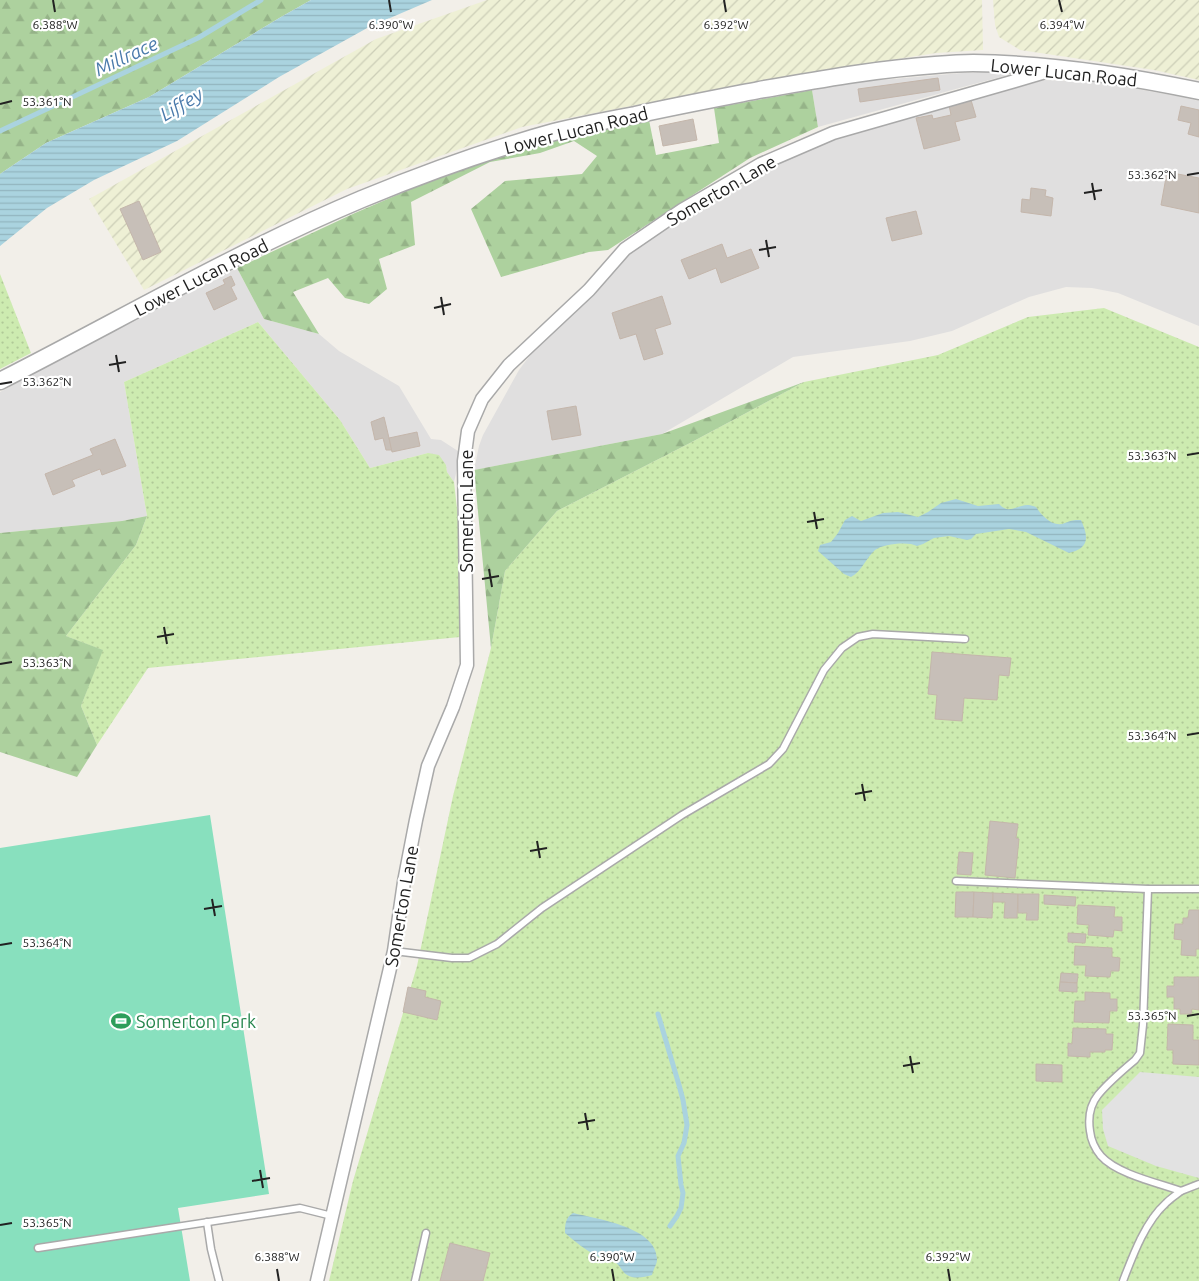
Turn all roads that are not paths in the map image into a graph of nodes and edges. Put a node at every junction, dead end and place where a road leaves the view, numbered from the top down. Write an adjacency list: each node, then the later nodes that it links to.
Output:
1 (1051, 67): 2 (street, Lower Lucan Road); 3 (street, Lower Lucan Road); 8 (street, Somerton Lane)
2 (1199, 91)
3 (0, 381)
4 (965, 640): 8 (lane)
5 (956, 881): 6 (lane)
6 (1148, 889): 7 (lane); 10 (lane)
7 (1199, 889)
8 (394, 951): 11 (street, Somerton Lane)
9 (1199, 1184): 10 (lane)
10 (1182, 1191): 18 (lane)
11 (332, 1216): 12 (lane); 16 (street, Somerton Lane)
12 (207, 1222): 14 (lane); 15 (lane)
13 (426, 1233): 17 (lane)
14 (38, 1248)
15 (220, 1281)
16 (316, 1281)
17 (415, 1281)
18 (1123, 1281)

